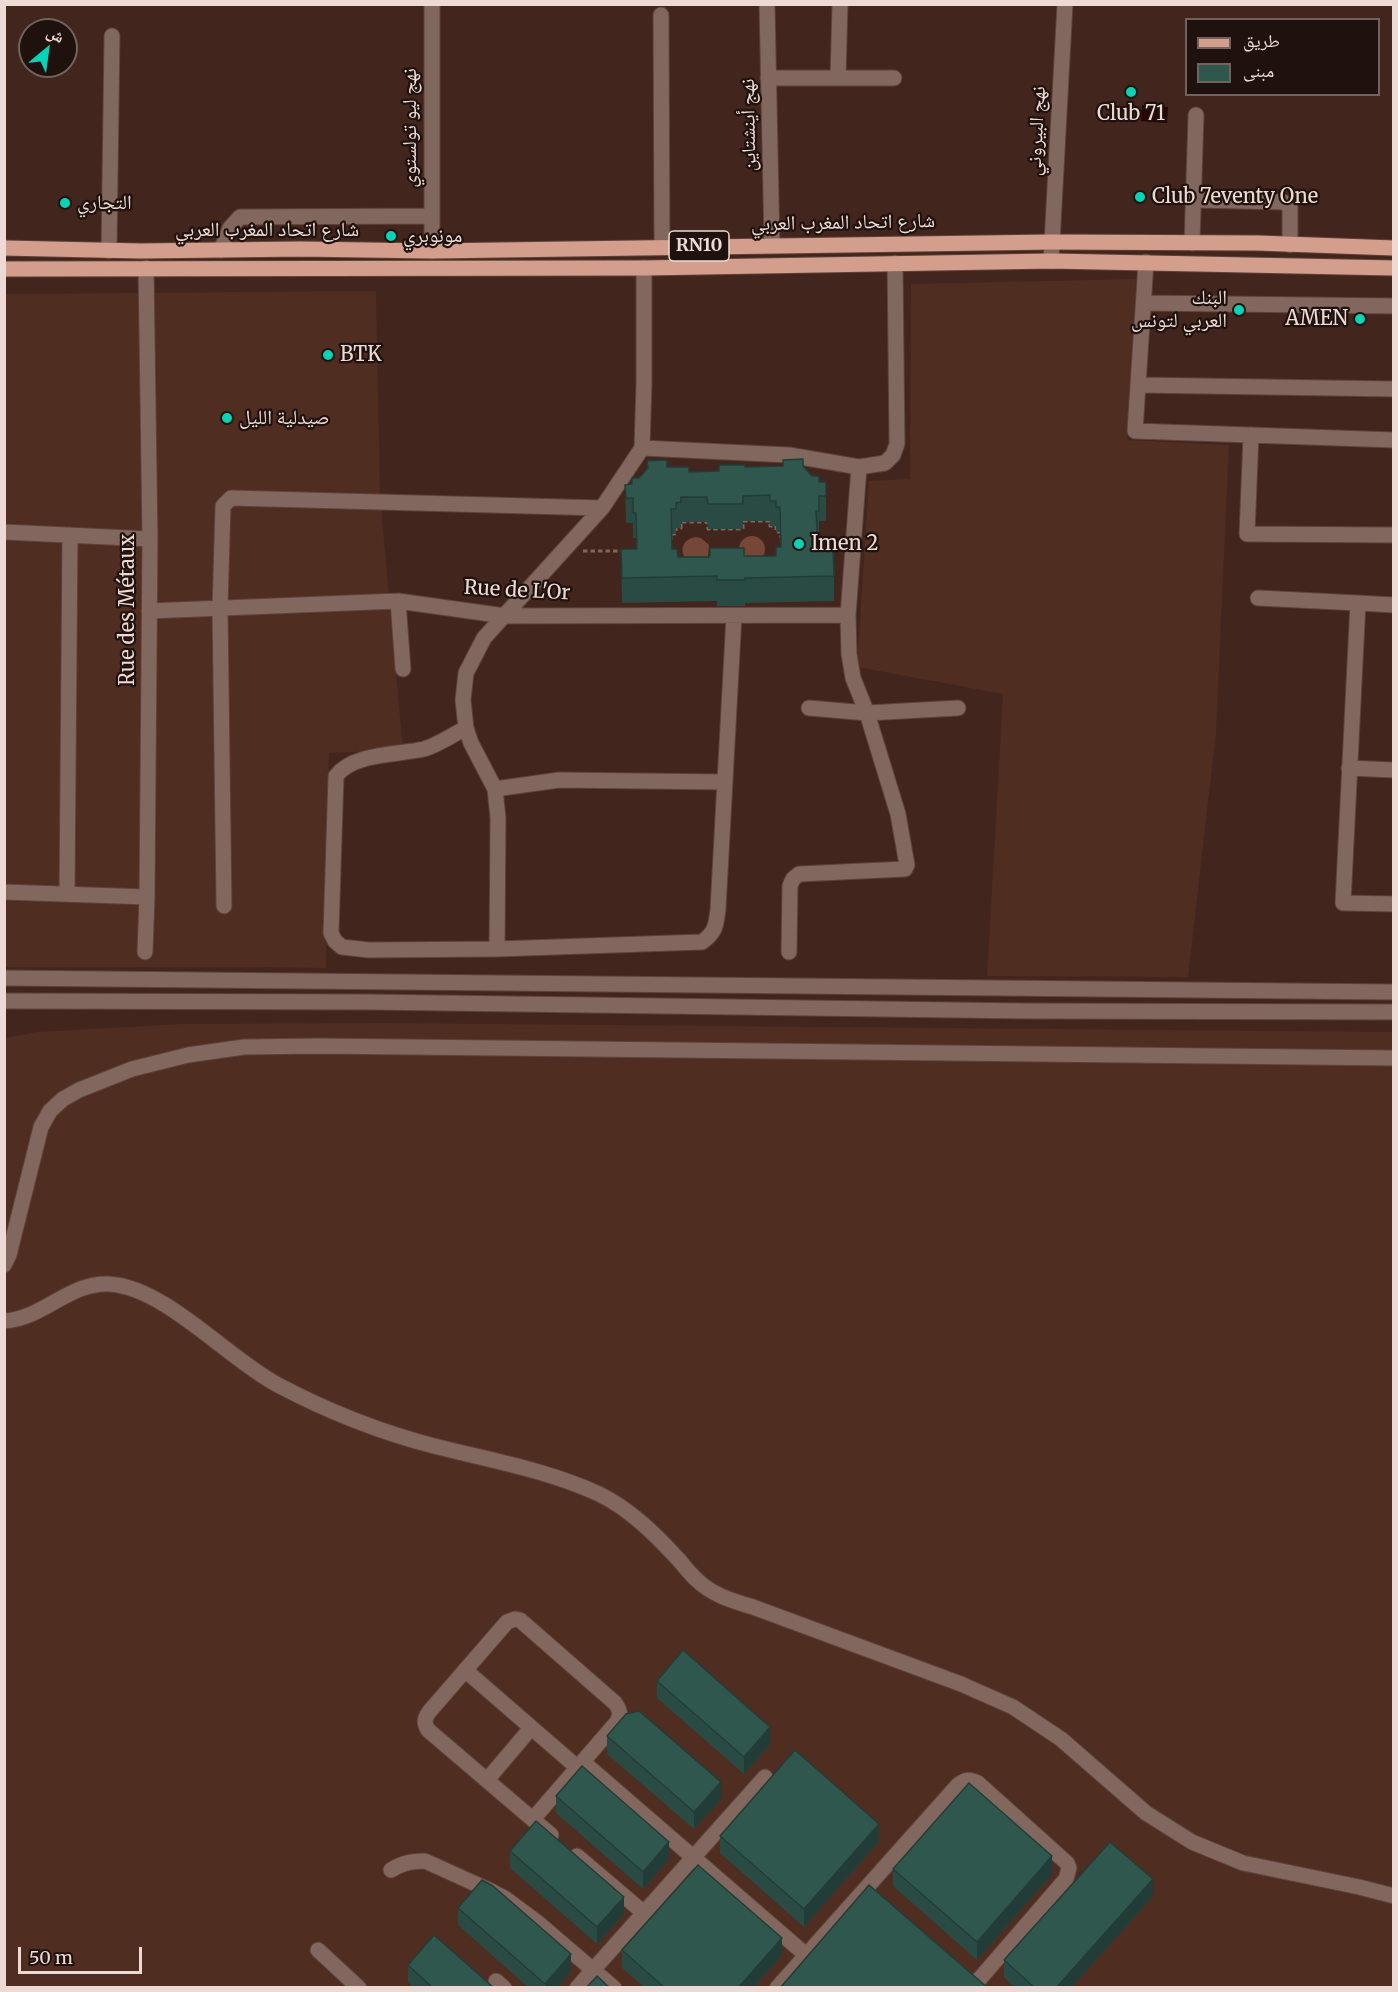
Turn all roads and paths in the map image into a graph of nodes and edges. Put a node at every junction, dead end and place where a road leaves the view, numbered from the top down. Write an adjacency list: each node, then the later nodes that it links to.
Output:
1 (432, 4): 12 (street, نهج ليو تولستوي)
2 (767, 4): 7 (street, نهج أينشتاين)
3 (840, 4): 8 (street)
4 (1065, 4): 13 (street, نهج البيروني)
5 (661, 15): 17 (street)
6 (112, 36): 21 (street)
7 (768, 78): 8 (street); 15 (street, نهج أينشتاين)
8 (838, 78): 9 (street)
9 (894, 78)
10 (1196, 115): 11 (street)
11 (1194, 200): 14 (street); 16 (street)
12 (432, 216): 20 (street); 22 (street, نهج ليو تولستوي)
13 (1052, 242): 14 (main road, شارع اتحاد المغرب العربي / RN10); 15 (main road, شارع اتحاد المغرب العربي / RN10); 23 (street, نهج البيروني)
14 (1192, 243): 16 (main road, شارع اتحاد المغرب العربي / RN10)
15 (772, 245): 17 (main road, شارع اتحاد المغرب العربي / RN10)
16 (1290, 245): 19 (main road, شارع اتحاد المغرب العربي / RN10)
17 (662, 247): 22 (main road, شارع اتحاد المغرب العربي / RN10)
18 (4, 248): 21 (main road, شارع اتحاد المغرب العربي / RN10)
19 (1394, 248)
20 (221, 250): 21 (main road, شارع اتحاد المغرب العربي / RN10); 22 (main road, شارع اتحاد المغرب العربي / RN10)
21 (109, 251)
22 (432, 251)
23 (1051, 261): 24 (main road, شارع اتحاد المغرب العربي / RN10); 25 (main road, شارع اتحاد المغرب العربي / RN10)
24 (1146, 262): 28 (main road, شارع اتحاد المغرب العربي / RN10); 30 (street)
25 (895, 263): 27 (main road, شارع اتحاد المغرب العربي / RN10); 37 (street)
26 (146, 268): 27 (main road, شارع اتحاد المغرب العربي / RN10); 29 (main road, شارع اتحاد المغرب العربي / RN10); 43 (street, Rue des Métaux)
27 (644, 268): 36 (street)
28 (1394, 268)
29 (4, 269)
30 (1144, 303): 31 (street); 32 (street)
31 (1394, 306)
32 (1138, 385): 33 (street); 34 (street)
33 (1394, 389)
34 (1251, 435): 35 (street); 42 (street)
35 (1394, 440)
36 (642, 448): 37 (street); 38 (street)
37 (859, 467): 52 (street)
38 (602, 508): 45 (street); 50 (street)
39 (743, 529): 39 (path)
40 (4, 532): 41 (street)
41 (70, 535): 43 (street); 65 (street)
42 (1394, 535)
43 (150, 539): 51 (street, Rue des Métaux)
44 (632, 551): 45 (path)
45 (563, 552): 53 (street)
46 (1258, 598): 48 (street)
47 (398, 601): 50 (street, Rue de L'Or); 53 (street, Rue de L'Or); 55 (street)
48 (1358, 603): 49 (street); 60 (street)
49 (1394, 605)
50 (220, 608): 51 (street, Rue de L'Or); 68 (street)
51 (149, 611): 66 (street, Rue des Métaux)
52 (848, 615): 54 (street, Rue de L'Or); 58 (street)
53 (505, 616): 54 (street, Rue de L'Or); 59 (street)
54 (734, 616): 62 (street)
55 (403, 669)
56 (809, 708): 58 (street)
57 (958, 708): 58 (street)
58 (867, 713): 71 (street)
59 (465, 728): 63 (street); 69 (street)
60 (1349, 768): 61 (street); 67 (street)
61 (1394, 770)
62 (725, 782): 63 (street); 69 (street)
63 (495, 789): 69 (street)
64 (4, 892): 65 (street)
65 (67, 894): 66 (street)
66 (147, 897): 70 (street, Rue des Métaux)
67 (1394, 904)
68 (224, 906)
69 (497, 949)
70 (145, 952)
71 (789, 952)
72 (4, 978): 73 (street)
73 (1394, 992)
74 (4, 1001): 75 (street)
75 (1394, 1012)
76 (1394, 1058): 77 (street)
77 (4, 1264)
78 (4, 1321): 89 (street)
79 (465, 1671): 81 (street); 82 (street); 85 (street)
80 (634, 1720): 81 (street)
81 (618, 1722): 83 (street)
82 (531, 1728): 83 (street); 85 (street)
83 (580, 1765): 86 (street); 87 (street)
84 (765, 1777): 87 (street)
85 (487, 1780): 86 (street)
86 (533, 1819): 90 (street)
87 (693, 1857): 90 (street); 92 (street)
88 (391, 1870): 93 (street)
89 (1394, 1896)
90 (644, 1913): 93 (street)
91 (318, 1950): 95 (street)
92 (806, 1955): 94 (street); 98 (street)
93 (594, 1969): 96 (street); 97 (street)
94 (976, 1982)
95 (359, 1988)
96 (577, 1988)
97 (614, 1988)
98 (777, 1988)

